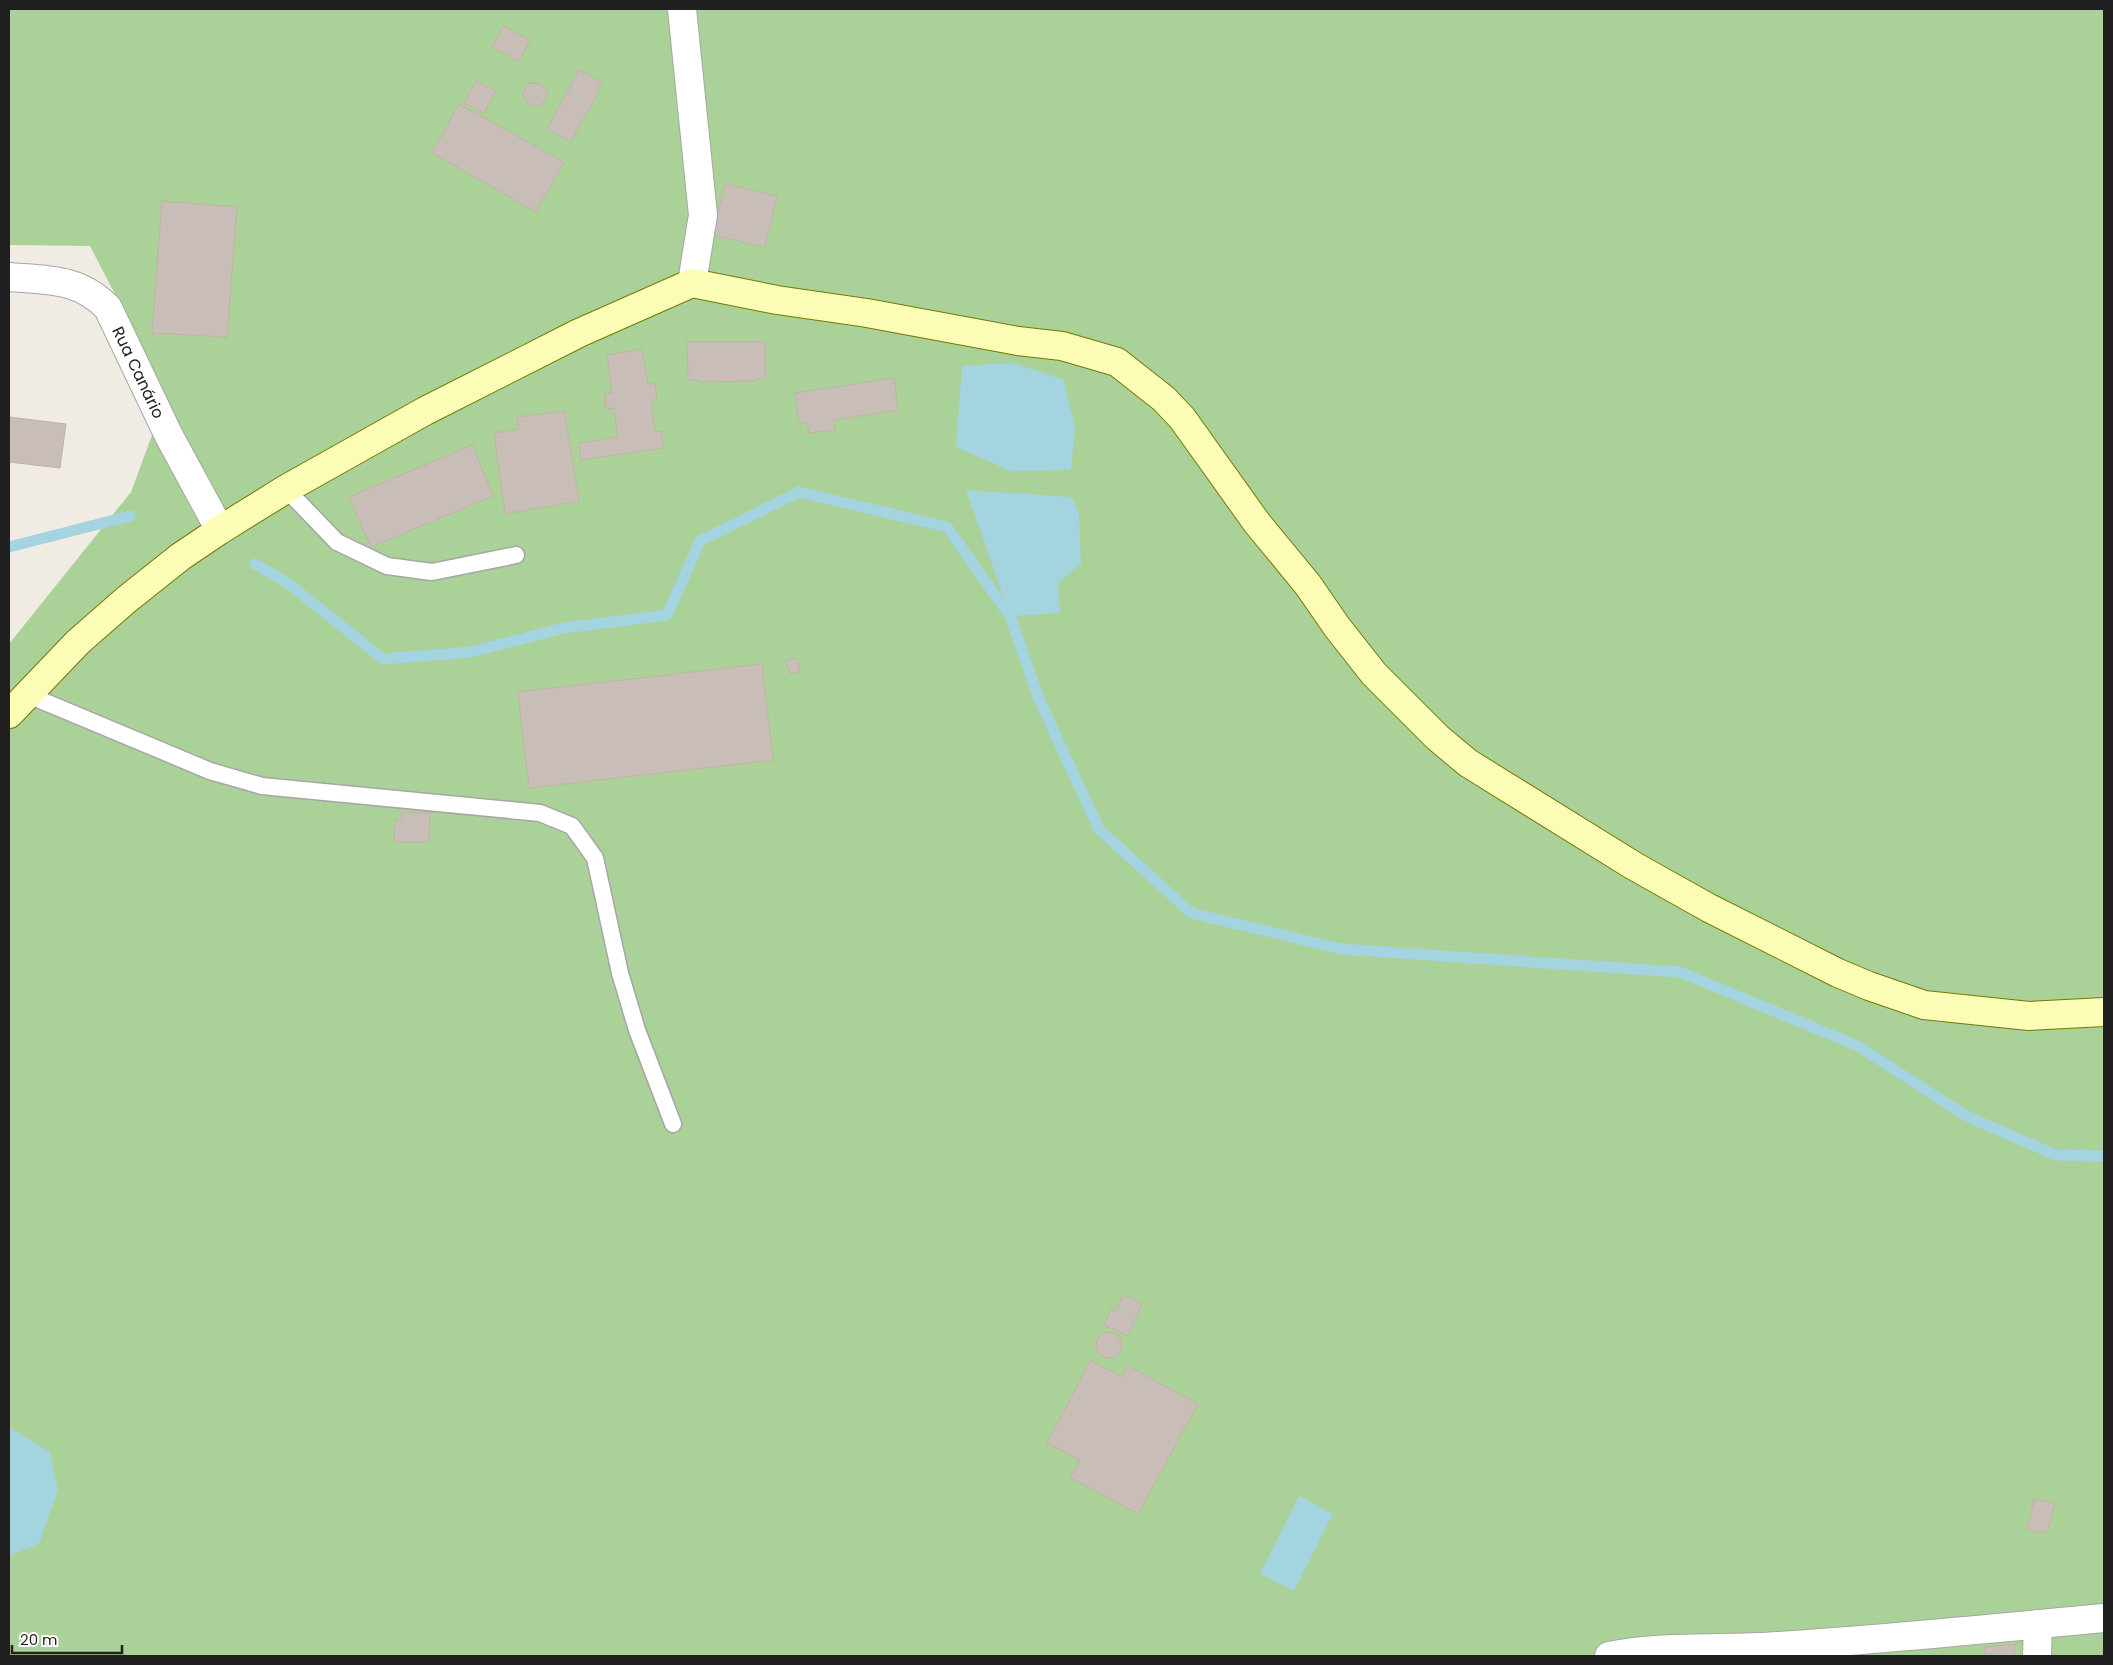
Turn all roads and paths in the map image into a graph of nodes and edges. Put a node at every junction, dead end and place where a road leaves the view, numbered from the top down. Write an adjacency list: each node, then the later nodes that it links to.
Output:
1 (682, 9): 3 (street)
2 (9, 277): 5 (street, Rua Canário)
3 (692, 283): 4 (main road); 8 (main road)
4 (286, 489): 5 (main road); 6 (lane)
5 (220, 530): 7 (main road)
6 (516, 555)
7 (17, 704): 9 (lane)
8 (2104, 1012)
9 (673, 1124)
10 (2104, 1618): 11 (street)
11 (2038, 1624): 12 (street); 14 (street)
12 (1754, 1652): 13 (street)
13 (1609, 1656)
14 (2037, 1656)

